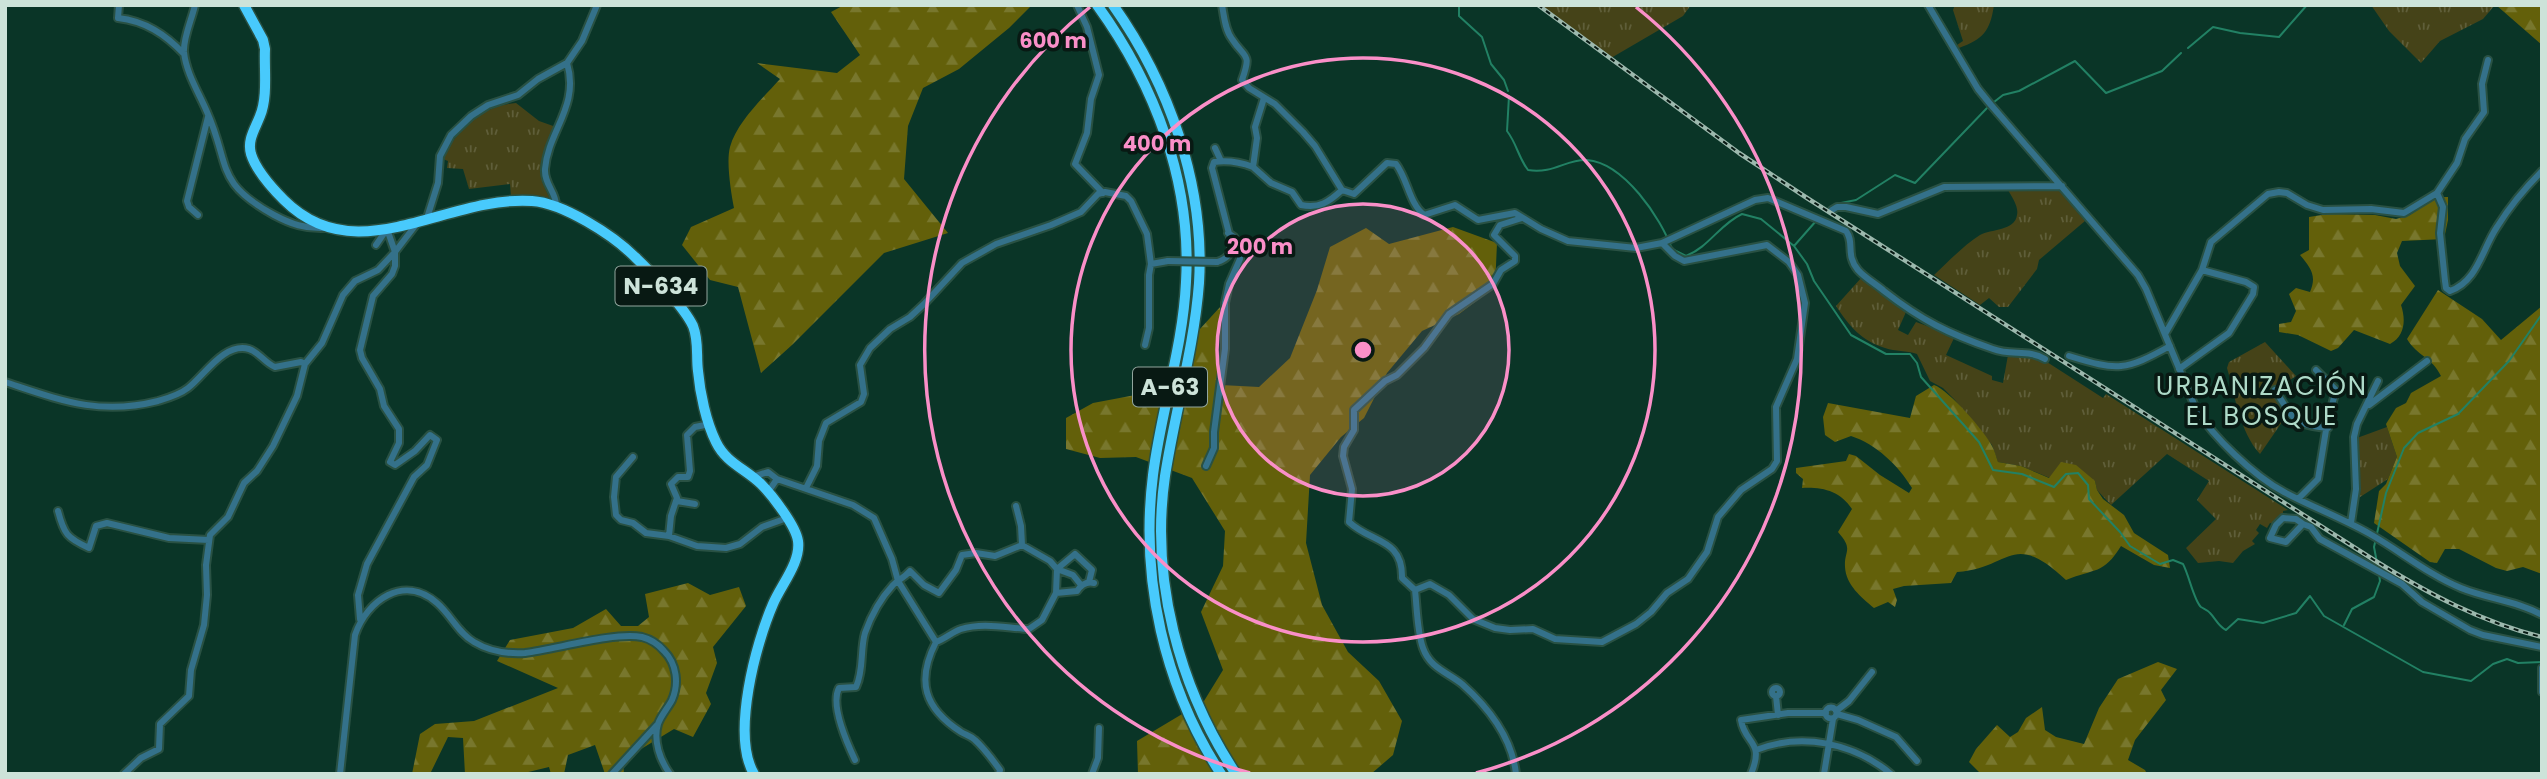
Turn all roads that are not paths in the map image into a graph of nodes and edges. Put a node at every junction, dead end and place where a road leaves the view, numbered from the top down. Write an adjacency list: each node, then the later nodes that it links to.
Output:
1 (119, 5): 10 (street)
2 (195, 5): 10 (street)
3 (244, 5): 28 (highway, N-634)
4 (597, 5): 12 (street)
5 (1077, 5): 21 (street)
6 (1097, 5): 96 (highway, A-63)
7 (1113, 5): 97 (highway, A-63)
8 (1222, 5): 13 (street)
9 (1928, 5): 19 (street)
10 (184, 54): 14 (street)
11 (2488, 60): 22 (street)
12 (566, 63): 23 (street); 27 (street)
13 (1264, 98): 17 (street); 20 (street)
14 (209, 115): 24 (street); 28 (street)
15 (1215, 148): 16 (street)
16 (1221, 161): 17 (street); 30 (street)
17 (1253, 167): 20 (street)
18 (2542, 171): 22 (street)
19 (2062, 186): 25 (street); 36 (street)
20 (1342, 190): 26 (street)
21 (1103, 193): 34 (street); 55 (street)
22 (2437, 193): 35 (street)
23 (556, 205): 27 (highway, N-634); 49 (highway, N-634)
24 (198, 215)
25 (1826, 215): 31 (street); 40 (street)
26 (1522, 218): 31 (street); 71 (street)
27 (423, 220): 29 (highway, N-634); 33 (street)
28 (325, 228): 29 (highway, N-634)
29 (387, 229): 32 (street); 33 (street)
30 (1228, 233): 34 (street, bridge); 52 (street)
31 (1664, 242): 71 (street)
32 (376, 245)
33 (396, 252): 42 (street); 74 (street)
34 (1151, 264): 37 (street)
35 (2202, 270): 36 (street); 43 (street)
36 (2165, 334): 38 (street)
37 (1145, 345)
38 (2170, 346): 39 (street); 43 (street)
39 (2069, 356)
40 (2045, 359)
41 (2427, 361): 48 (street)
42 (305, 364): 46 (street); 66 (street)
43 (2179, 369): 57 (street)
44 (2316, 370): 50 (street)
45 (2378, 381): 48 (street)
46 (5, 382)
47 (2275, 390): 50 (street)
48 (2365, 408): 63 (street)
49 (710, 424): 53 (highway, N-634); 58 (street)
50 (2328, 428): 57 (street)
51 (633, 457): 65 (street)
52 (1206, 466)
53 (752, 477): 54 (street); 56 (highway, N-634)
54 (777, 479): 55 (street); 56 (street)
55 (806, 488): 69 (street)
56 (768, 492): 62 (highway, N-634)
57 (2298, 499): 63 (street)
58 (677, 501): 59 (street); 65 (street)
59 (695, 504)
60 (1016, 506): 67 (street)
61 (58, 511): 66 (street)
62 (787, 518): 65 (street); 93 (highway, N-634)
63 (2351, 523): 73 (street)
64 (2303, 524): 64 (street); 76 (street)
65 (669, 536)
66 (209, 540): 89 (street)
67 (1022, 545): 68 (street); 69 (street)
68 (1057, 569): 70 (street); 70 (street); 72 (street)
69 (898, 581): 75 (street); 87 (street)
70 (1081, 585): 72 (street)
71 (1415, 590): 98 (street)
72 (1056, 593): 75 (street)
73 (2542, 615)
74 (360, 619): 83 (street); 90 (street)
75 (936, 642): 94 (street)
76 (2542, 648)
77 (2542, 668): 79 (street)
78 (1872, 671): 82 (street)
79 (2542, 692)
80 (1776, 696): 81 (street)
81 (1778, 715): 82 (street); 86 (street)
82 (1835, 715): 85 (street); 88 (street)
83 (659, 724): 91 (street); 92 (street)
84 (1099, 728): 95 (street)
85 (1829, 744): 86 (street); 100 (street); 101 (street)
86 (1756, 750): 99 (street)
87 (855, 760)
88 (1917, 761)
89 (124, 774)
90 (340, 774)
91 (612, 774)
92 (670, 774)
93 (754, 774)
94 (999, 774)
95 (1092, 774)
96 (1221, 774)
97 (1236, 774)
98 (1516, 774)
99 (1751, 774)
100 (1824, 774)
101 (1891, 774)

